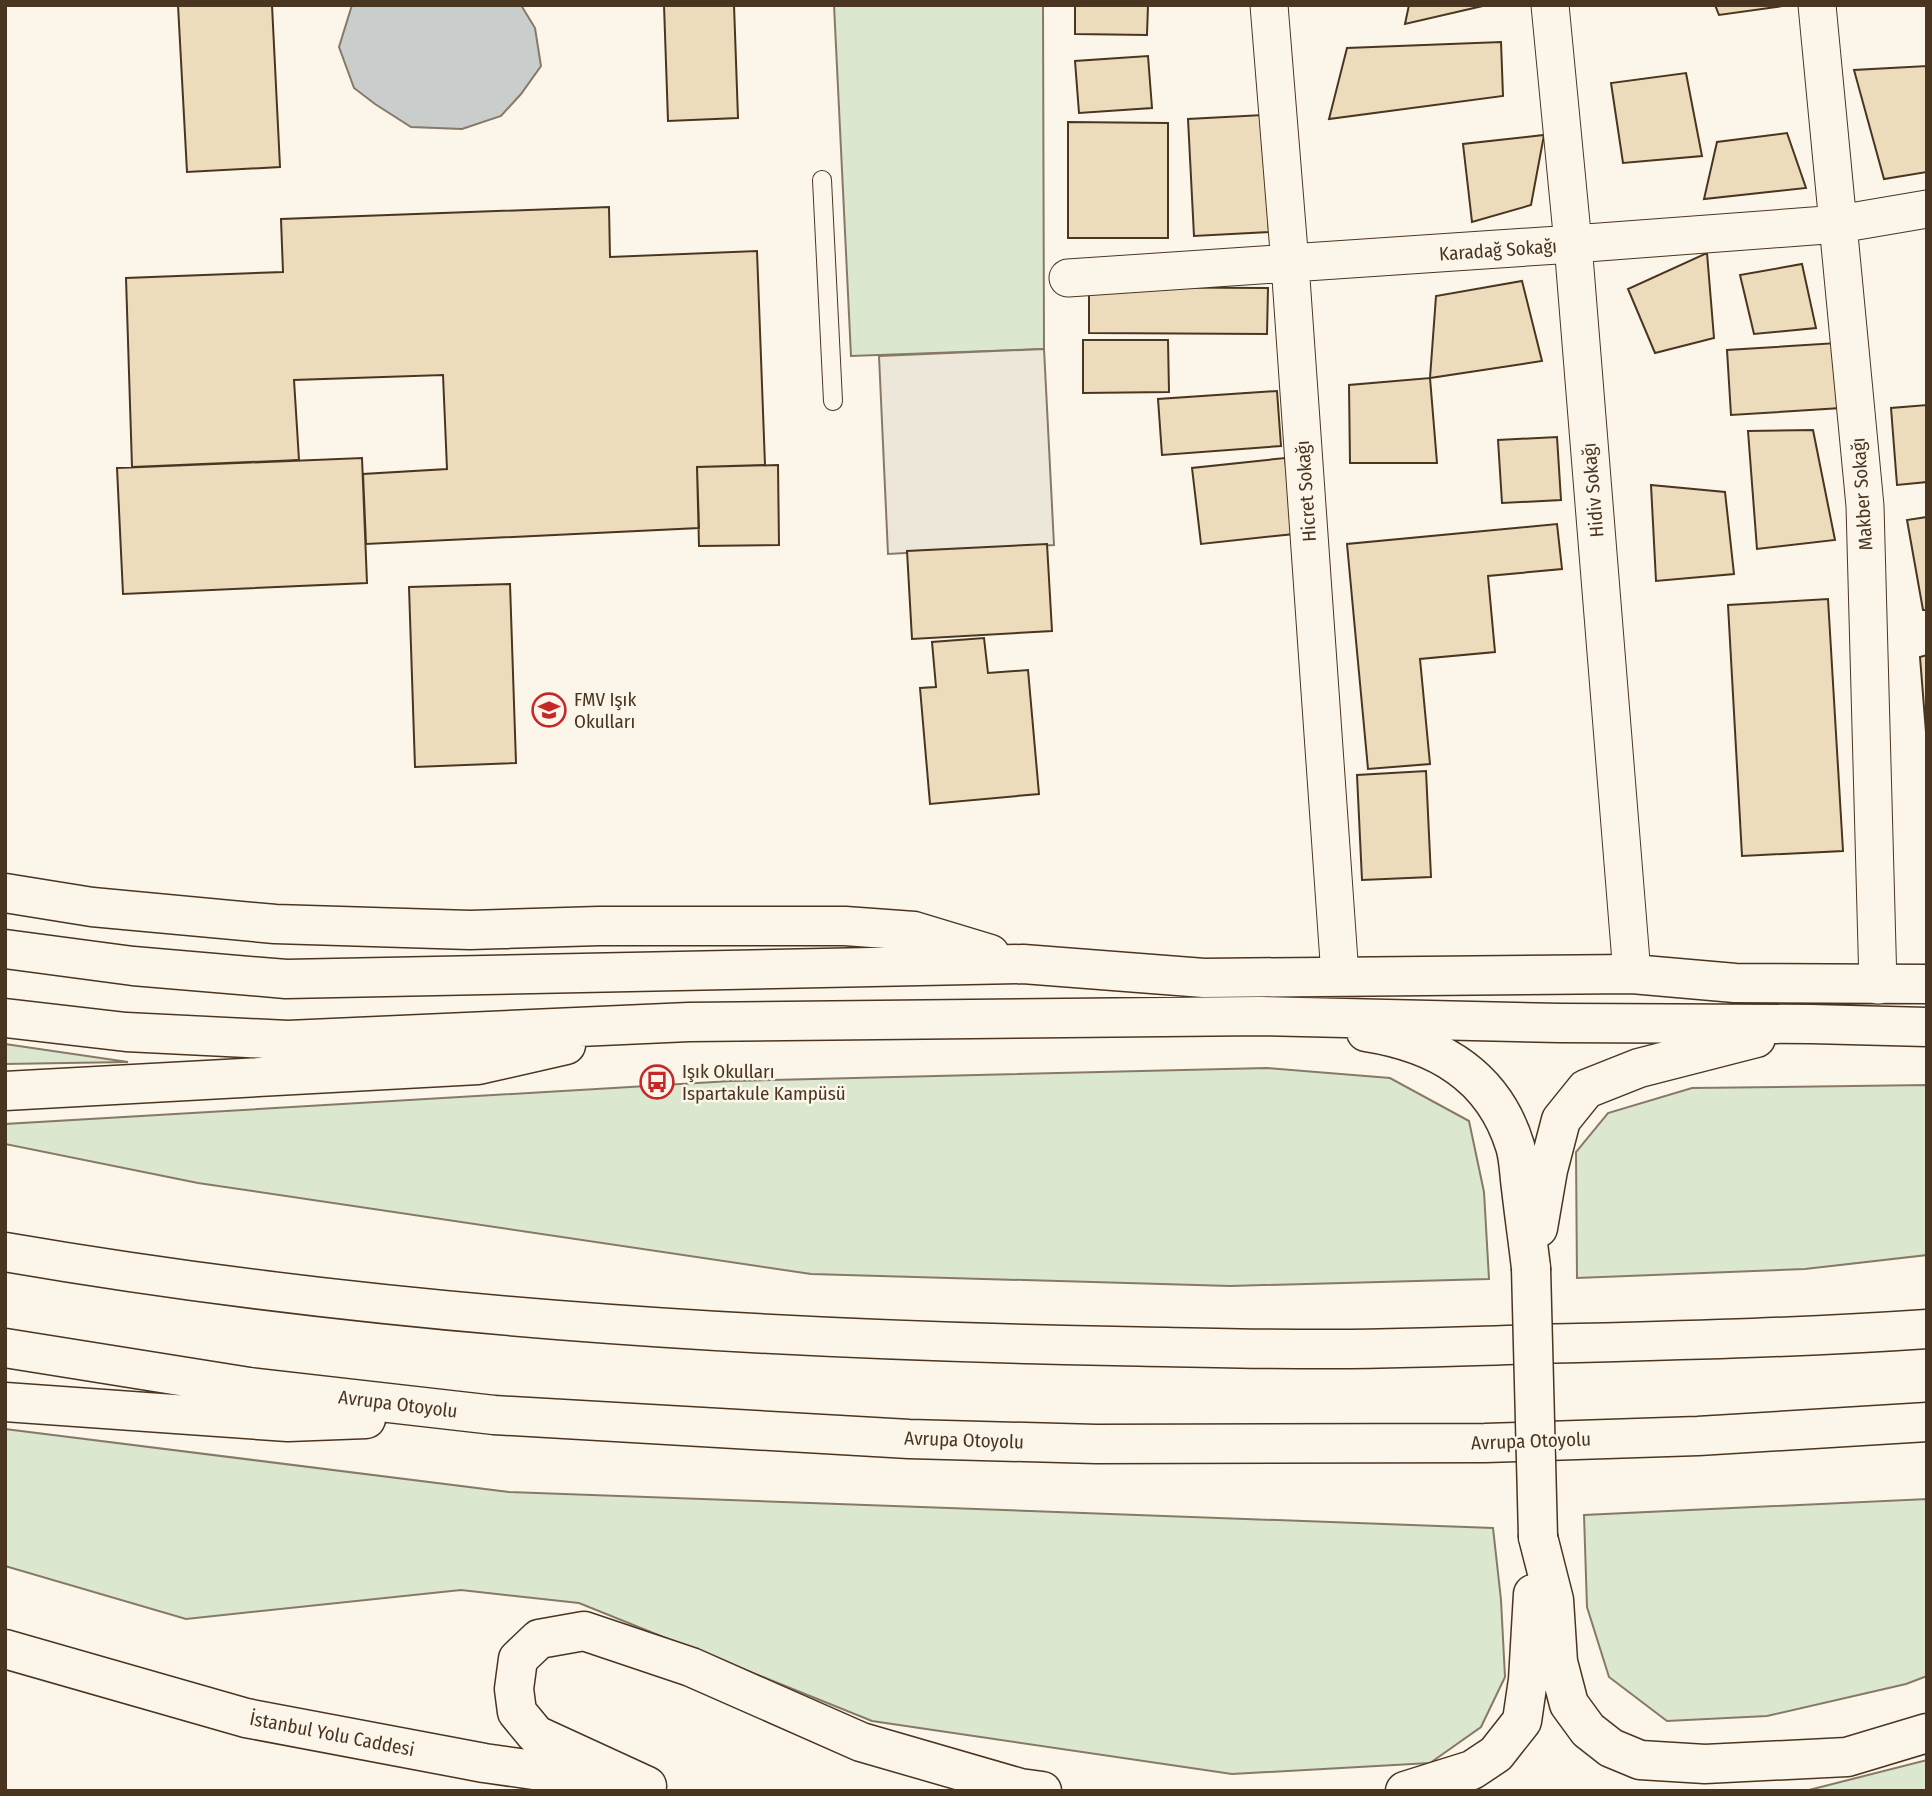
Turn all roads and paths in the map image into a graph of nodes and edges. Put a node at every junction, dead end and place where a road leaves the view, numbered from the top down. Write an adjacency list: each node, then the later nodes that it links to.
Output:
1 (1269, 5): 8 (street, Hicret Sokağı)
2 (1550, 5): 7 (street, Hidiv Sokağı)
3 (1817, 5): 6 (street, Makber Sokağı)
4 (822, 180): 10 (lane)
5 (1927, 209): 6 (street, Karadağ Sokağı)
6 (1839, 224): 7 (street, Karadağ Sokağı); 17 (street, Makber Sokağı)
7 (1573, 244): 8 (street, Karadağ Sokağı); 14 (street, Hidiv Sokağı)
8 (1290, 264): 9 (street, Karadağ Sokağı); 15 (street, Hicret Sokağı)
9 (1068, 278)
10 (833, 401)
11 (5, 892): 13 (main road)
12 (5, 949): 13 (main road)
13 (1023, 964): 15 (main road)
14 (1632, 974): 15 (main road); 17 (main road)
15 (1340, 976)
16 (1927, 984): 17 (main road)
17 (1878, 985)
18 (1261, 1016): 20 (main road); 21 (main road); 25 (main road)
19 (5, 1018): 20 (main road)
20 (663, 1022): 23 (main road)
21 (1811, 1024): 22 (main road); 25 (main road)
22 (1927, 1027)
23 (5, 1091)
24 (5, 1252): 26 (main road)
25 (1531, 1268): 31 (main road, bridge)
26 (1927, 1329)
27 (5, 1348): 29 (main road, Avrupa Otoyolu)
28 (5, 1402): 29 (main road)
29 (494, 1415): 30 (main road, Avrupa Otoyolu)
30 (1927, 1422)
31 (1538, 1536): 33 (main road); 36 (main road)
32 (5, 1648): 34 (main road, İstanbul Yolu Caddesi)
33 (1927, 1733)
34 (656, 1788): 35 (main road)
35 (1042, 1791)
36 (1405, 1791)

